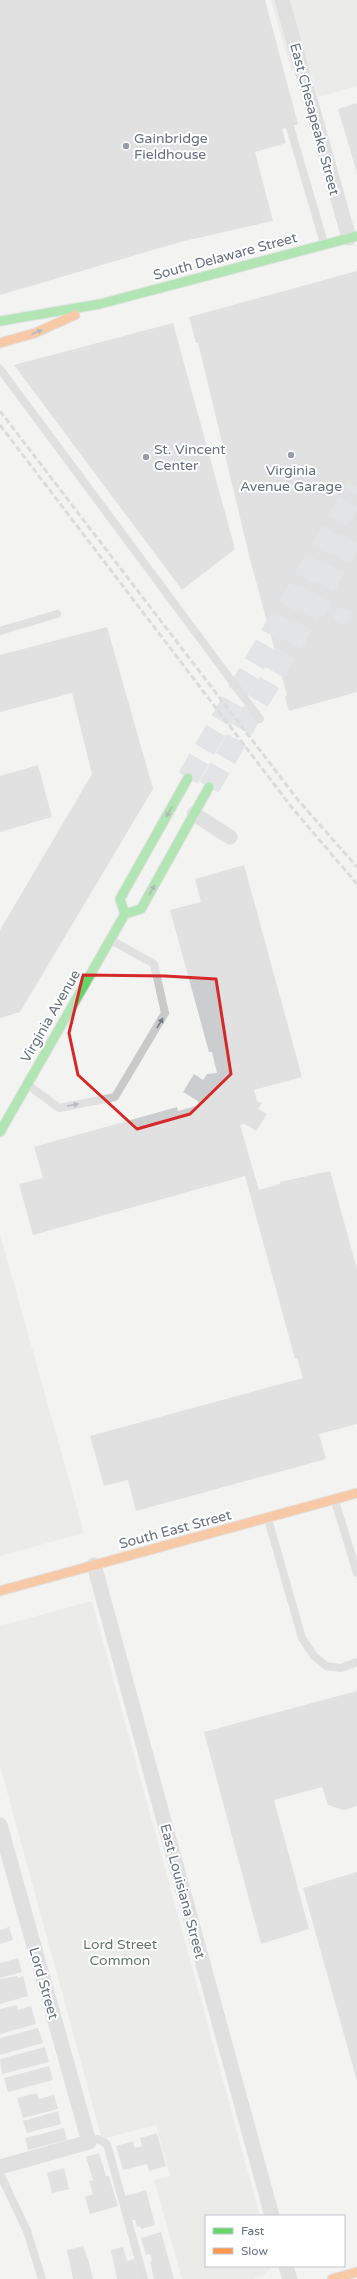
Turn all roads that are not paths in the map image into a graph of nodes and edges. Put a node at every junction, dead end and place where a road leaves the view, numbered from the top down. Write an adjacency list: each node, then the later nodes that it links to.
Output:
1 (282, 0): 3 (street, East Chesapeake Street)
2 (290, 127): 4 (lane)
3 (353, 237): 4 (main road, South Delaware Street)
4 (326, 249): 5 (main road, South Delaware Street)
5 (100, 304): 6 (main road, South Delaware Street); 7 (main road, South Delaware Street, one-way to 5)
6 (0, 321)
7 (0, 343)
8 (0, 369): 11 (lane)
9 (57, 614): 10 (lane)
10 (0, 631)
11 (260, 719)
12 (188, 778): 16 (main road, one-way to 16)
13 (209, 787): 14 (main road)
14 (194, 814): 15 (street); 16 (main road, one-way to 14)
15 (230, 836)
16 (125, 914): 17 (main road, Virginia Avenue)
17 (110, 940): 18 (main road, Virginia Avenue); 18 (lane, one-way to 17)
18 (27, 1085): 19 (main road, Virginia Avenue)
19 (0, 1132)
20 (357, 1493): 21 (main road, South East Street)
21 (334, 1500): 22 (main road, South East Street); 24 (lane)
22 (268, 1519): 23 (main road, South East Street); 26 (lane)
23 (94, 1565): 25 (main road, South East Street); 31 (street, East Louisiana Street)
24 (357, 1573)
25 (0, 1591)
26 (357, 1662)
27 (0, 1825): 28 (street, Lord Street)
28 (89, 2142): 29 (street); 35 (lane)
29 (0, 2167)
30 (0, 2174): 34 (lane)
31 (272, 2215)
32 (286, 2267): 36 (street)
33 (357, 2272): 37 (main road)
34 (42, 2279)
35 (144, 2279)
36 (290, 2279)
37 (332, 2279)

